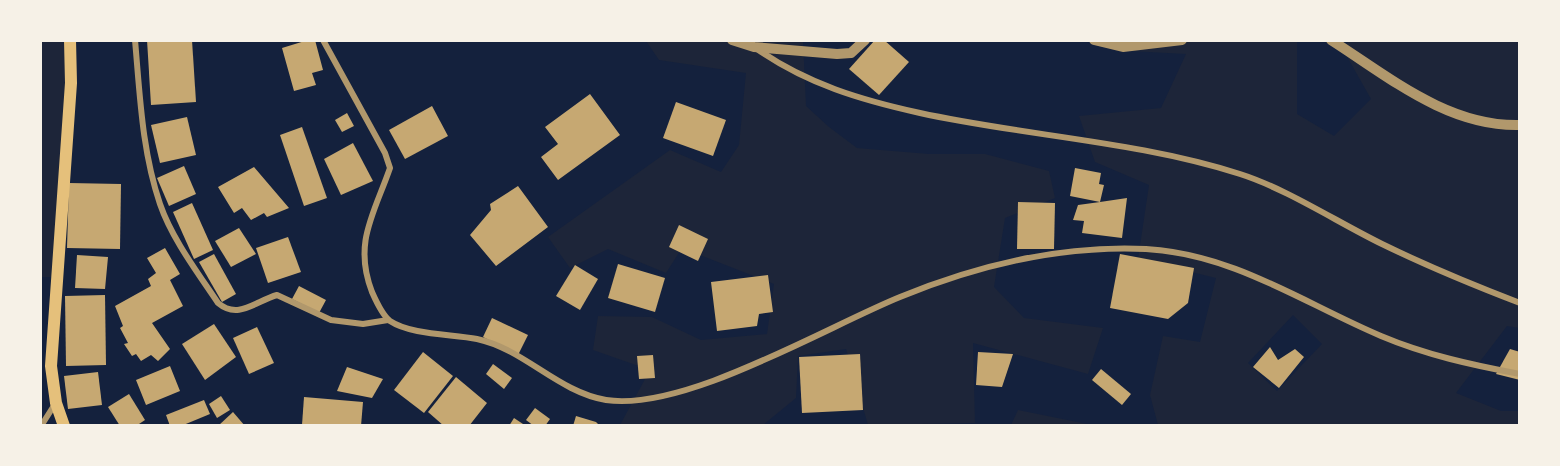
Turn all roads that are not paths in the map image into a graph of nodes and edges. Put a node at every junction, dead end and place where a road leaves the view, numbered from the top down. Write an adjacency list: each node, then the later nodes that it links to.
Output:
1 (70, 40): 14 (main road)
2 (135, 40): 12 (street)
3 (323, 40): 12 (street)
4 (732, 40): 9 (street)
5 (865, 40): 9 (street)
6 (1094, 40): 7 (street)
7 (1182, 40)
8 (1331, 40): 10 (street)
9 (754, 47): 11 (street)
10 (1520, 125)
11 (1520, 303)
12 (388, 320): 13 (street)
13 (1520, 374)
14 (56, 403): 15 (street); 16 (main road)
15 (41, 426)
16 (64, 426)

